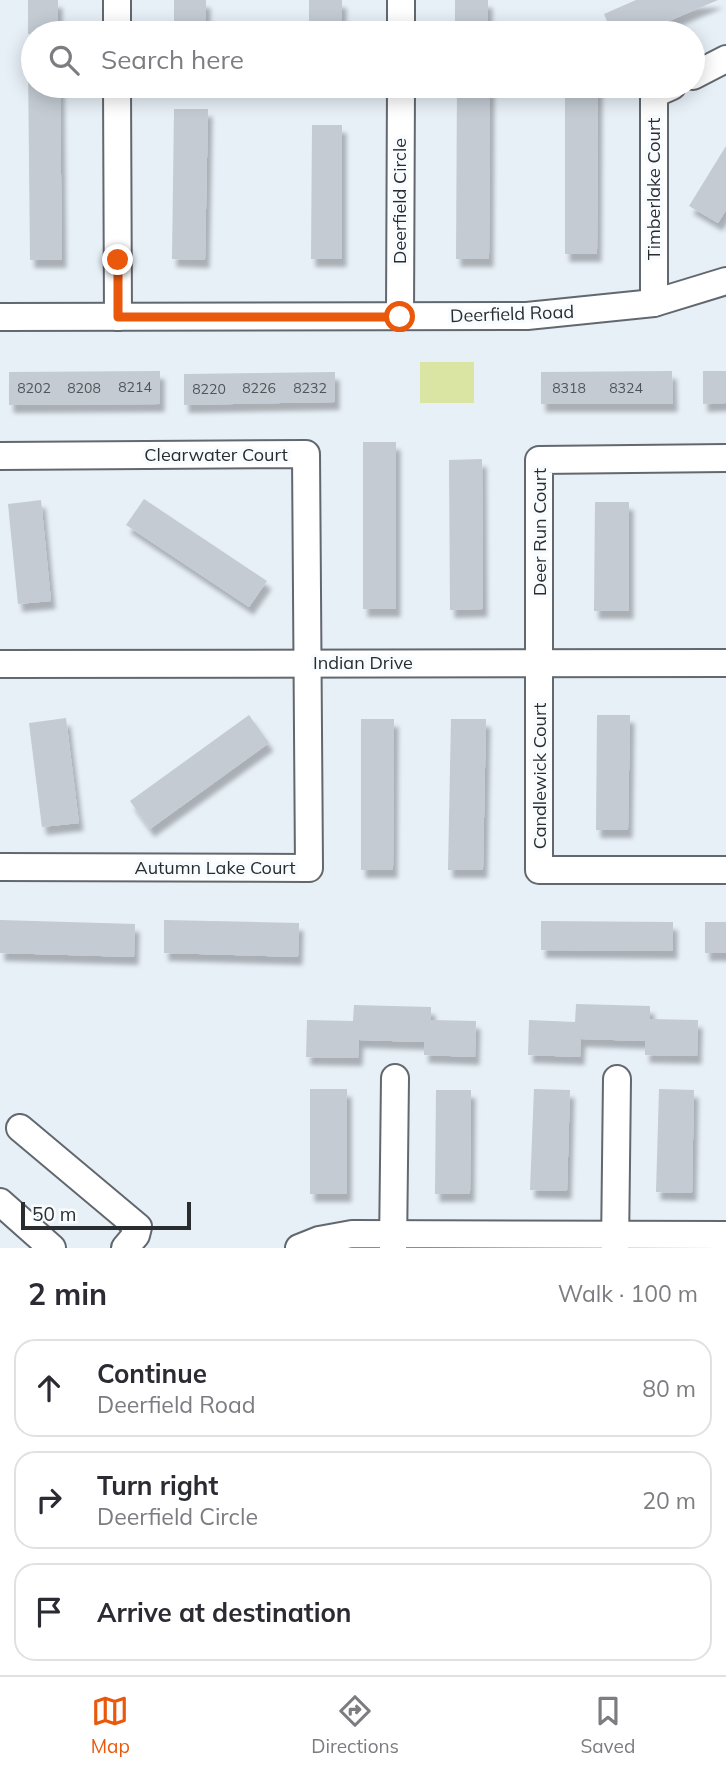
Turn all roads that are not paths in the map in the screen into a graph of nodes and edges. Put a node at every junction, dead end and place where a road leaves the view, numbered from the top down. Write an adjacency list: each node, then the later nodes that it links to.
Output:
1 (117, 0): 3 (street)
2 (401, 0): 4 (street)
3 (117, 21)
4 (401, 21)
5 (726, 60): 6 (street)
6 (705, 70)
7 (117, 98): 13 (street)
8 (401, 98): 14 (street, Deerfield Circle)
9 (654, 98): 11 (street, Timberlake Court)
10 (726, 281): 11 (street, Deerfield Road)
11 (654, 303): 14 (street, Deerfield Road)
12 (0, 317): 13 (street, Deerfield Road)
13 (118, 317): 14 (street, Deerfield Road)
14 (400, 317)
15 (0, 456): 17 (street, Clearwater Court)
16 (726, 458): 18 (street, Deer Run Court)
17 (307, 663): 18 (street, Indian Drive); 20 (street, Indian Drive); 21 (street, Autumn Lake Court)
18 (540, 663): 19 (street, Indian Drive); 22 (street, Candlewick Court)
19 (726, 663)
20 (0, 664)
21 (0, 867)
22 (726, 870)
23 (395, 1078): 28 (street)
24 (617, 1079): 29 (street)
25 (20, 1128): 31 (street)
26 (3, 1211): 30 (street)
27 (726, 1235): 29 (street)
28 (393, 1241): 29 (street); 32 (street)
29 (615, 1241)
30 (52, 1248)
31 (125, 1248)
32 (299, 1248)

